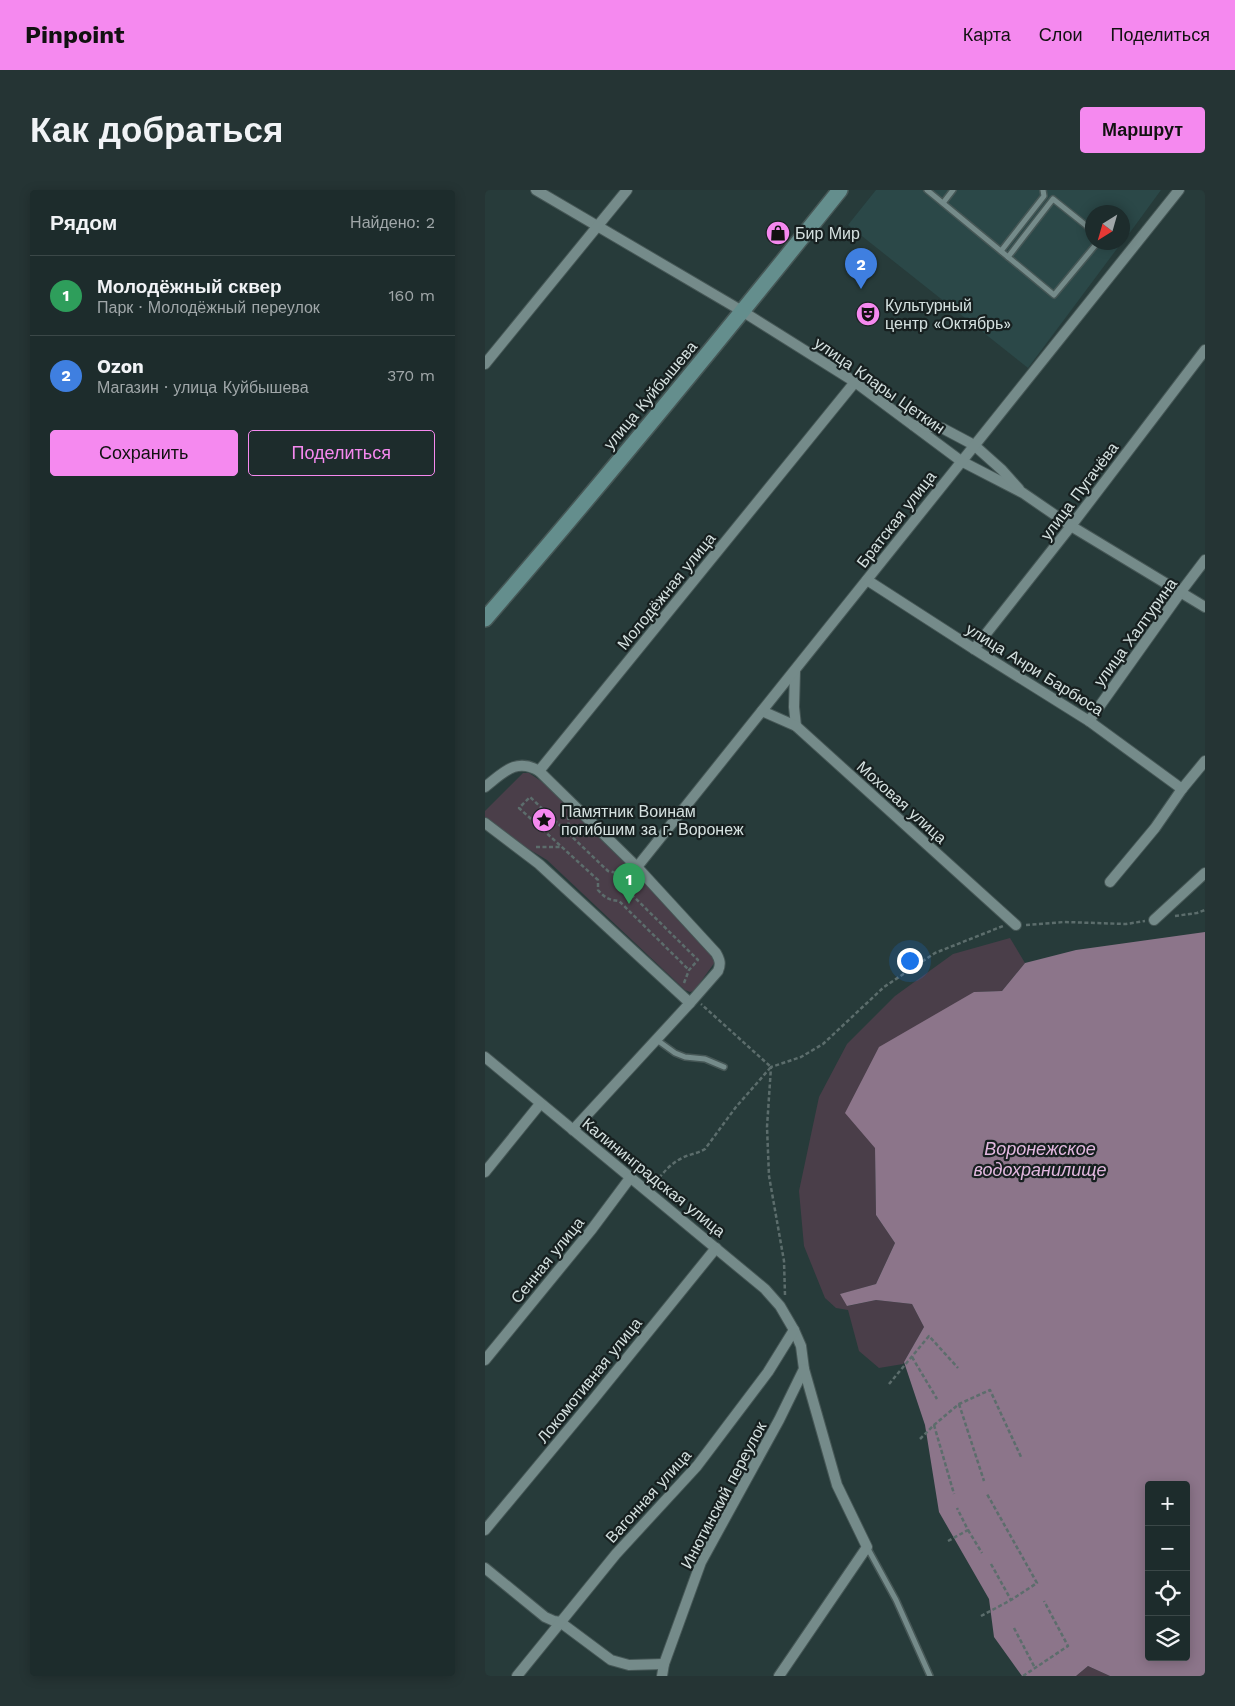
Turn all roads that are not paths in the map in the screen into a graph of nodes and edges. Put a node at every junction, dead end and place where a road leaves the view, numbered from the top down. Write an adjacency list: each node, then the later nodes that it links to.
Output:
1 (536, 190): 10 (street, улица Клары Цеткин)
2 (627, 190): 10 (street)
3 (840, 190): 14 (main road, улица Куйбышева)
4 (927, 190): 8 (lane)
5 (953, 190): 8 (lane)
6 (1043, 190): 12 (lane)
7 (1179, 190): 19 (street, Братская улица)
8 (943, 203): 12 (lane)
9 (1085, 225): 13 (lane)
10 (598, 228): 14 (street, улица Клары Цеткин); 16 (street)
11 (1092, 250): 13 (lane)
12 (1001, 251): 13 (lane)
13 (1007, 257)
14 (742, 311): 17 (street, улица Клары Цеткин); 27 (main road, улица Куйбышева)
15 (1205, 350): 22 (street, улица Пугачёва)
16 (485, 364)
17 (855, 382): 18 (street, улица Клары Цеткин); 34 (street, Молодёжная улица)
18 (913, 425): 19 (street); 20 (street, улица Клары Цеткин)
19 (974, 445): 20 (street, Братская улица); 21 (street)
20 (961, 461): 21 (street, улица Клары Цеткин); 24 (street, Братская улица)
21 (1023, 493): 22 (street, улица Клары Цеткин)
22 (1071, 526): 25 (street, улица Клары Цеткин); 28 (street, улица Пугачёва)
23 (1205, 560): 25 (street, улица Халтурина)
24 (867, 580): 28 (street, улица Анри Барбюса); 29 (street, Братская улица)
25 (1180, 593): 26 (street, улица Клары Цеткин); 31 (street, улица Халтурина)
26 (1205, 607)
27 (485, 619)
28 (974, 649): 31 (street, улица Анри Барбюса)
29 (795, 671): 30 (street, Братская улица); 32 (street)
30 (762, 711): 32 (street, Моховая улица); 38 (street, Братская улица)
31 (1089, 721): 36 (street, улица Анри Барбюса)
32 (796, 726): 42 (street, Моховая улица)
33 (1205, 761): 36 (street)
34 (539, 771): 35 (street); 38 (street)
35 (485, 787)
36 (1182, 789): 40 (street)
37 (485, 823): 43 (street)
38 (637, 867): 43 (street)
39 (1205, 873): 41 (street)
40 (1110, 882)
41 (1154, 920)
42 (1015, 924)
43 (692, 1001): 44 (street)
44 (657, 1040): 46 (lane); 48 (street)
45 (485, 1057): 47 (street, Калининградская улица)
46 (724, 1067)
47 (540, 1104): 48 (street, Калининградская улица); 49 (street)
48 (573, 1130): 50 (street, Калининградская улица)
49 (485, 1172)
50 (630, 1178): 51 (street, Калининградская улица); 53 (street, Сенная улица)
51 (716, 1248): 52 (street, Калининградская улица); 55 (street, Локомотивная улица)
52 (794, 1330): 54 (street); 58 (street, Вагонная улица)
53 (485, 1360)
54 (805, 1369): 56 (street); 59 (street, Инютинский переулок)
55 (485, 1530)
56 (867, 1548): 62 (street); 63 (lane)
57 (485, 1568): 58 (street)
58 (561, 1622): 59 (street); 60 (street, Вагонная улица)
59 (665, 1664): 61 (street, Инютинский переулок)
60 (517, 1676)
61 (662, 1676)
62 (779, 1676)
63 (930, 1676)

